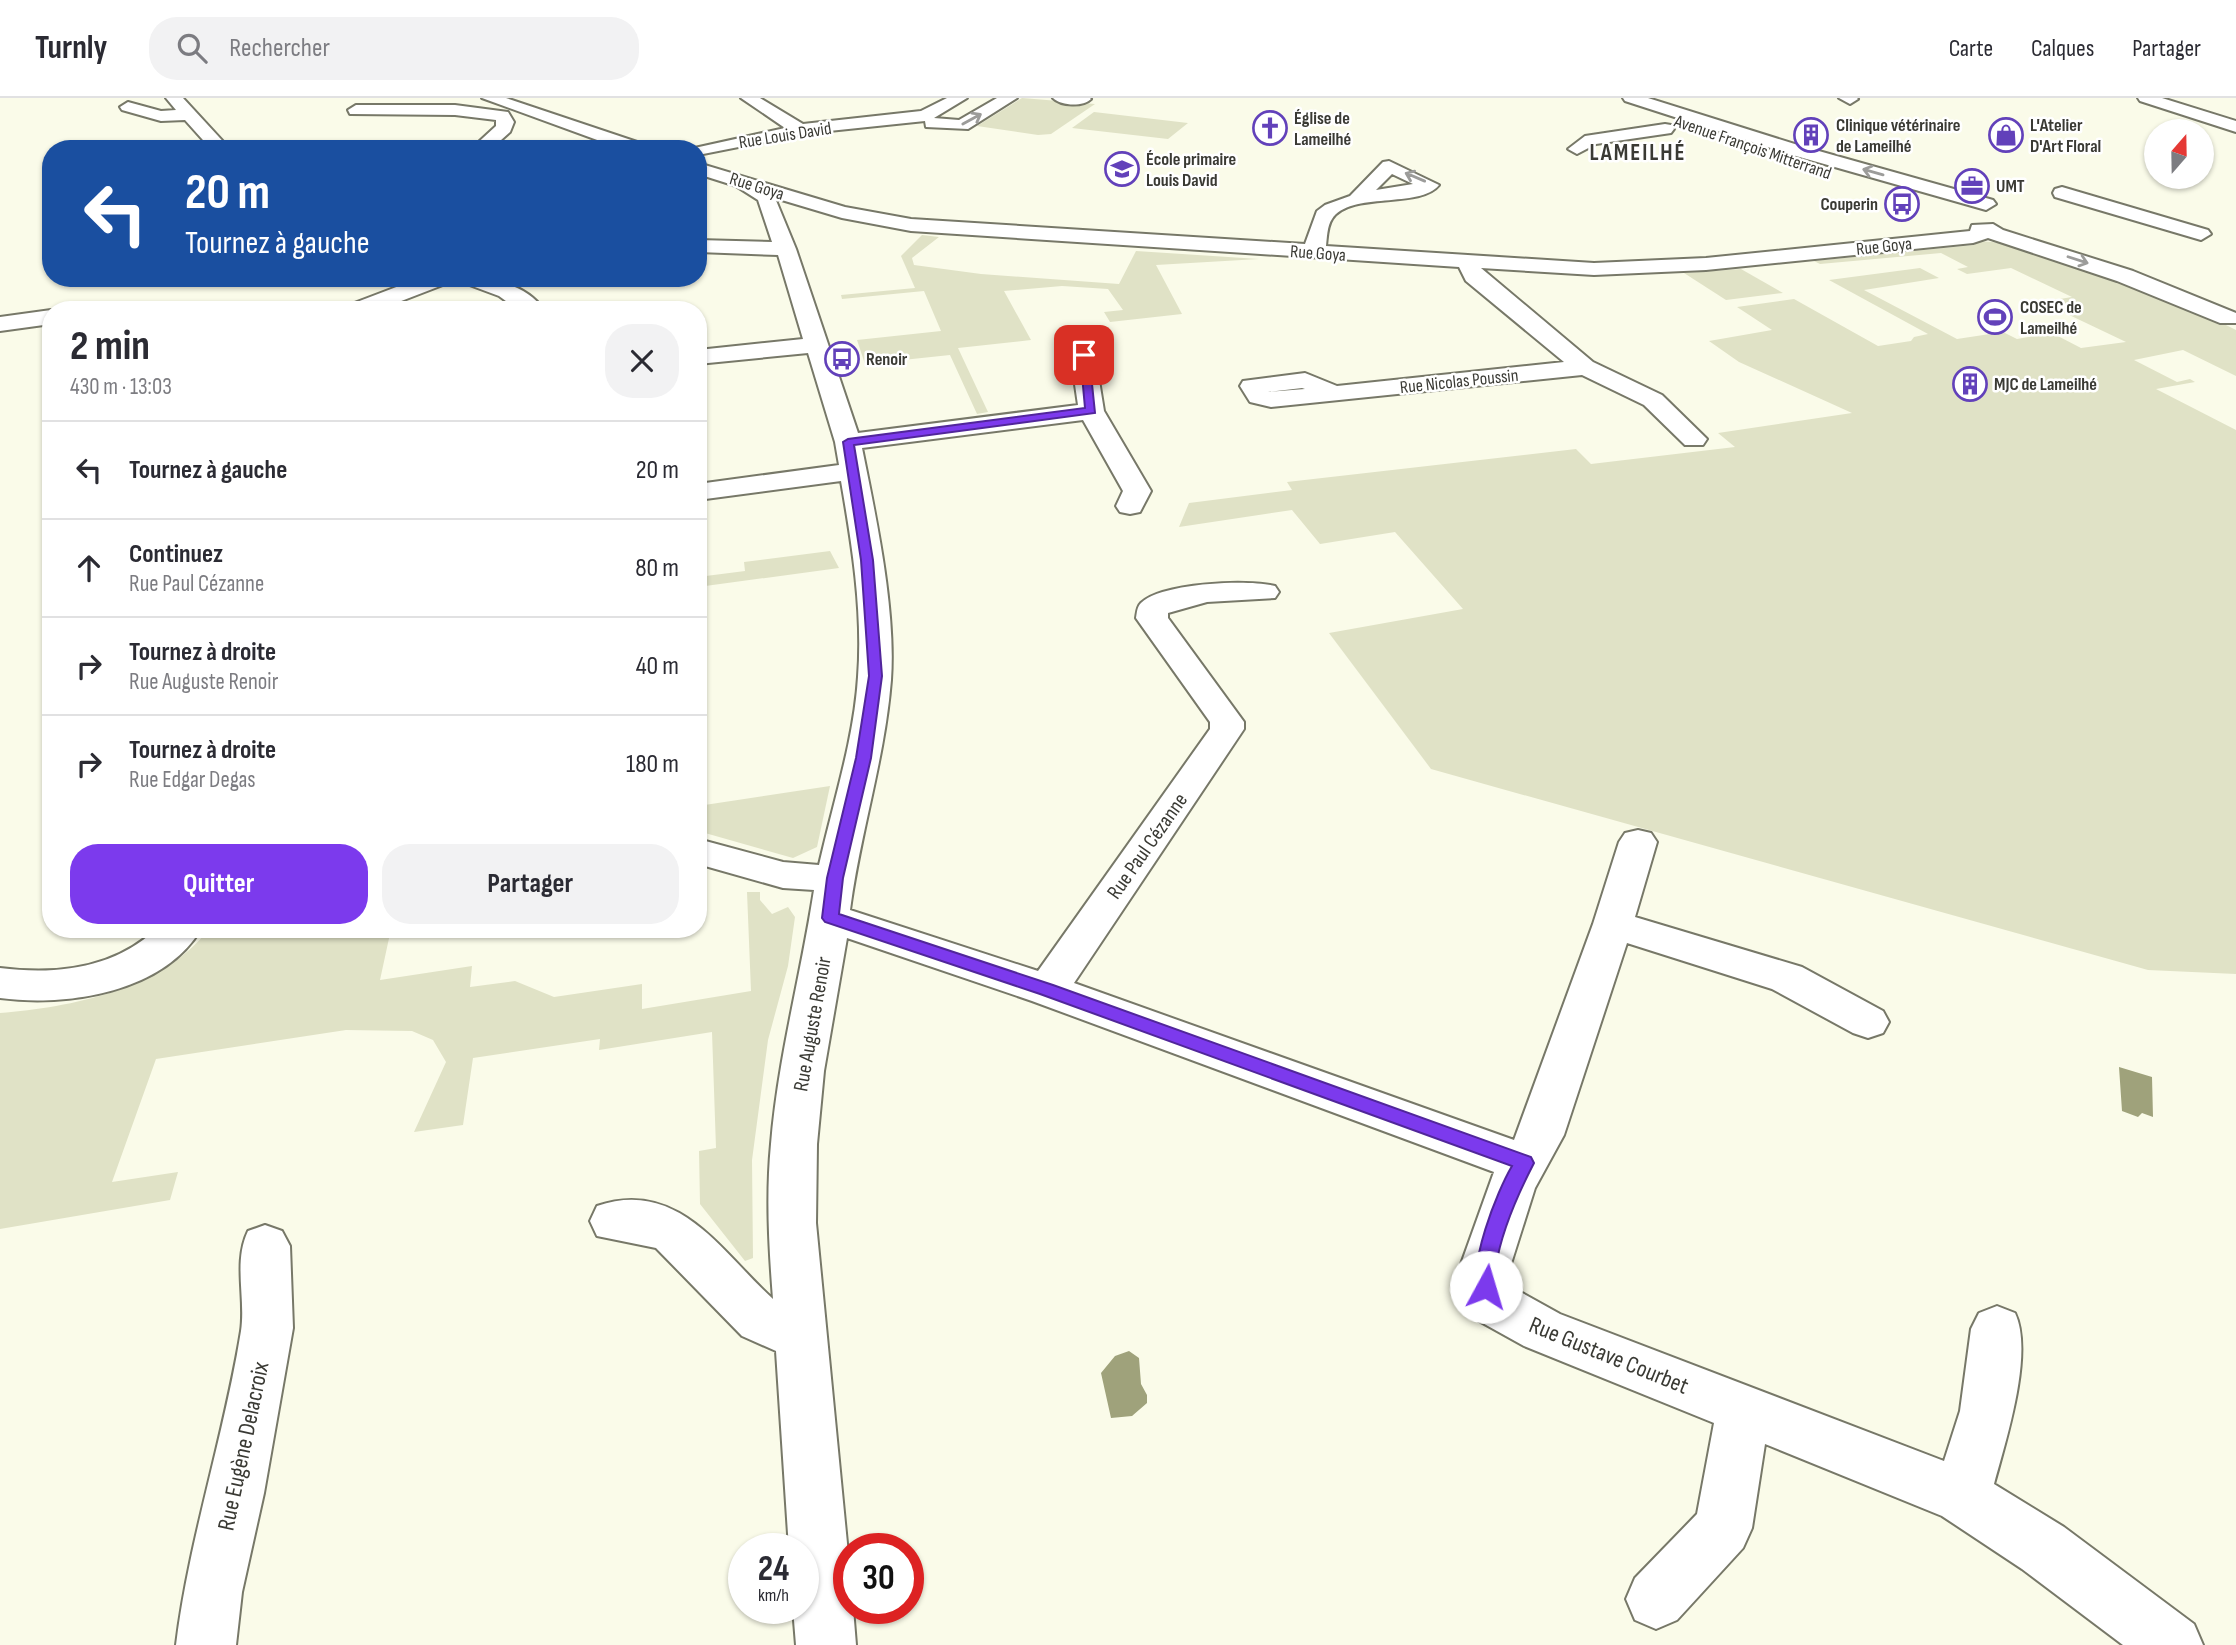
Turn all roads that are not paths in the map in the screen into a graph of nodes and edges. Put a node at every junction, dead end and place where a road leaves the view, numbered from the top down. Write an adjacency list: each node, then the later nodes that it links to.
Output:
1 (174, 98): 14 (street)
2 (491, 98): 13 (street)
3 (749, 98): 19 (street)
4 (959, 98): 16 (street, Rue Louis David)
5 (1009, 98): 16 (street, Rue Louis David, one-way to 5)
6 (1061, 98): 8 (street)
7 (2146, 98): 17 (street)
8 (1083, 99)
9 (1624, 100): 32 (street, Avenue François Mitterrand); 32 (street, Avenue François Mitterrand, one-way to 9)
10 (562, 105): 13 (street)
11 (128, 107): 14 (street)
12 (356, 110): 15 (street)
13 (531, 112): 15 (street); 22 (street)
14 (187, 115): 20 (street)
15 (502, 116): 21 (street)
16 (880, 122): 19 (street, Rue Louis David)
17 (2236, 127)
18 (1665, 129): 24 (street)
19 (800, 130): 23 (street, Rue Louis David)
20 (212, 140)
21 (490, 140)
22 (613, 140)
23 (707, 148)
24 (1577, 149)
25 (707, 171): 26 (street, Rue Goya)
26 (743, 183): 28 (street, Rue Goya); 30 (street)
27 (2062, 193): 34 (street)
28 (795, 198): 30 (street); 31 (street, Rue Goya)
29 (1357, 200): 36 (street)
30 (772, 208): 33 (street, Rue Auguste Renoir)
31 (842, 212): 33 (street); 36 (street, Rue Goya)
32 (1966, 228): 37 (street, Rue Goya); 43 (street, Avenue François Mitterrand, one-way to 43); 43 (street, Avenue François Mitterrand)
33 (800, 230): 35 (street); 46 (street, Rue Auguste Renoir)
34 (2201, 234)
35 (707, 245)
36 (1314, 253): 37 (street, Rue Goya)
37 (1468, 263): 48 (street)
38 (417, 287): 40 (street)
39 (496, 287): 41 (street)
40 (380, 301)
41 (521, 301)
42 (42, 318): 44 (street)
43 (2232, 320)
44 (0, 324)
45 (1080, 337): 50 (street)
46 (818, 345): 47 (street); 52 (street, Rue Auguste Renoir)
47 (707, 356)
48 (1585, 368): 49 (street, Rue Nicolas Poussin); 51 (street)
49 (1334, 394)
50 (1091, 411): 52 (street); 55 (street)
51 (1694, 439)
52 (848, 442): 53 (street, Rue Auguste Renoir)
53 (852, 471): 54 (street); 59 (street, Rue Auguste Renoir)
54 (707, 491)
55 (1130, 506)
56 (1264, 593): 63 (street, Rue Paul Cézanne)
57 (1638, 842): 60 (street, Rue Gustave Courbet)
58 (707, 854): 59 (street)
59 (833, 898): 63 (street); 68 (street, Rue Auguste Renoir)
60 (1613, 924): 64 (street); 65 (street, Rue Gustave Courbet)
61 (172, 938): 62 (street)
62 (0, 983)
63 (1046, 989): 65 (street)
64 (1868, 1023)
65 (1524, 1163): 70 (street, Rue Gustave Courbet)
66 (614, 1221): 68 (street)
67 (265, 1246): 73 (street, Rue Eugène Delacroix)
68 (802, 1324): 74 (street, Rue Auguste Renoir)
69 (1997, 1329): 71 (street)
70 (1744, 1408): 71 (street, Rue Gustave Courbet); 72 (street)
71 (1962, 1496): 75 (street, Rue Gustave Courbet)
72 (1656, 1599)
73 (206, 1645)
74 (826, 1645)
75 (2173, 1645)

